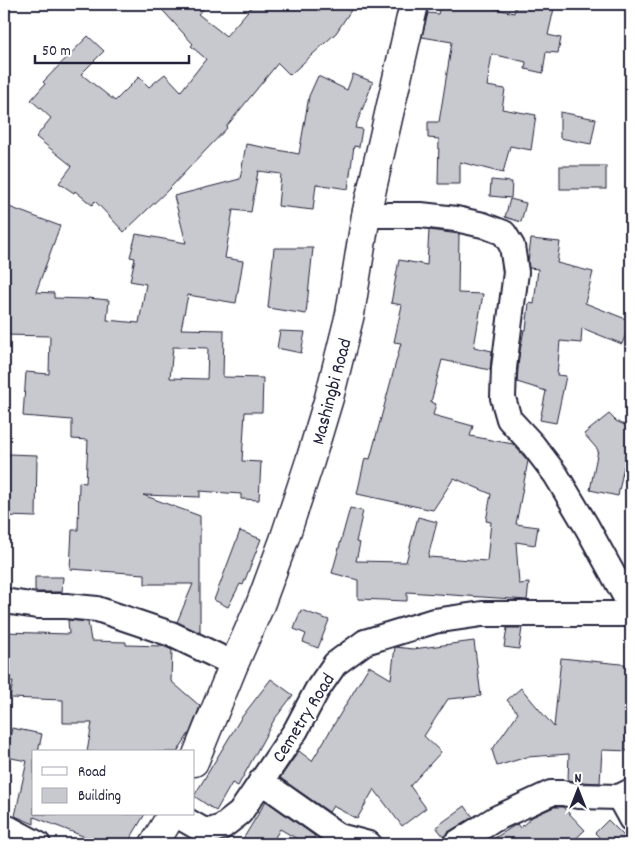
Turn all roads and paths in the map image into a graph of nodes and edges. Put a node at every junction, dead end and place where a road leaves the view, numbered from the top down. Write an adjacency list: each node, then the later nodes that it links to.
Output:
1 (414, 4): 2 (main road, Mashingbi Road)
2 (366, 215): 4 (street); 6 (main road, Mashingbi Road)
3 (4, 601): 6 (street)
4 (631, 607)
5 (631, 614): 8 (street, Cemetry Road)
6 (234, 664): 7 (main road, Mashingbi Road)
7 (195, 760)
8 (261, 781): 11 (street, Cemetry Road); 16 (street)
9 (625, 794): 12 (street); 17 (street)
10 (173, 816): 15 (main road)
11 (178, 816)
12 (631, 819)
13 (4, 827): 14 (street)
14 (38, 844)
15 (154, 844)
16 (369, 844)
17 (455, 844)

